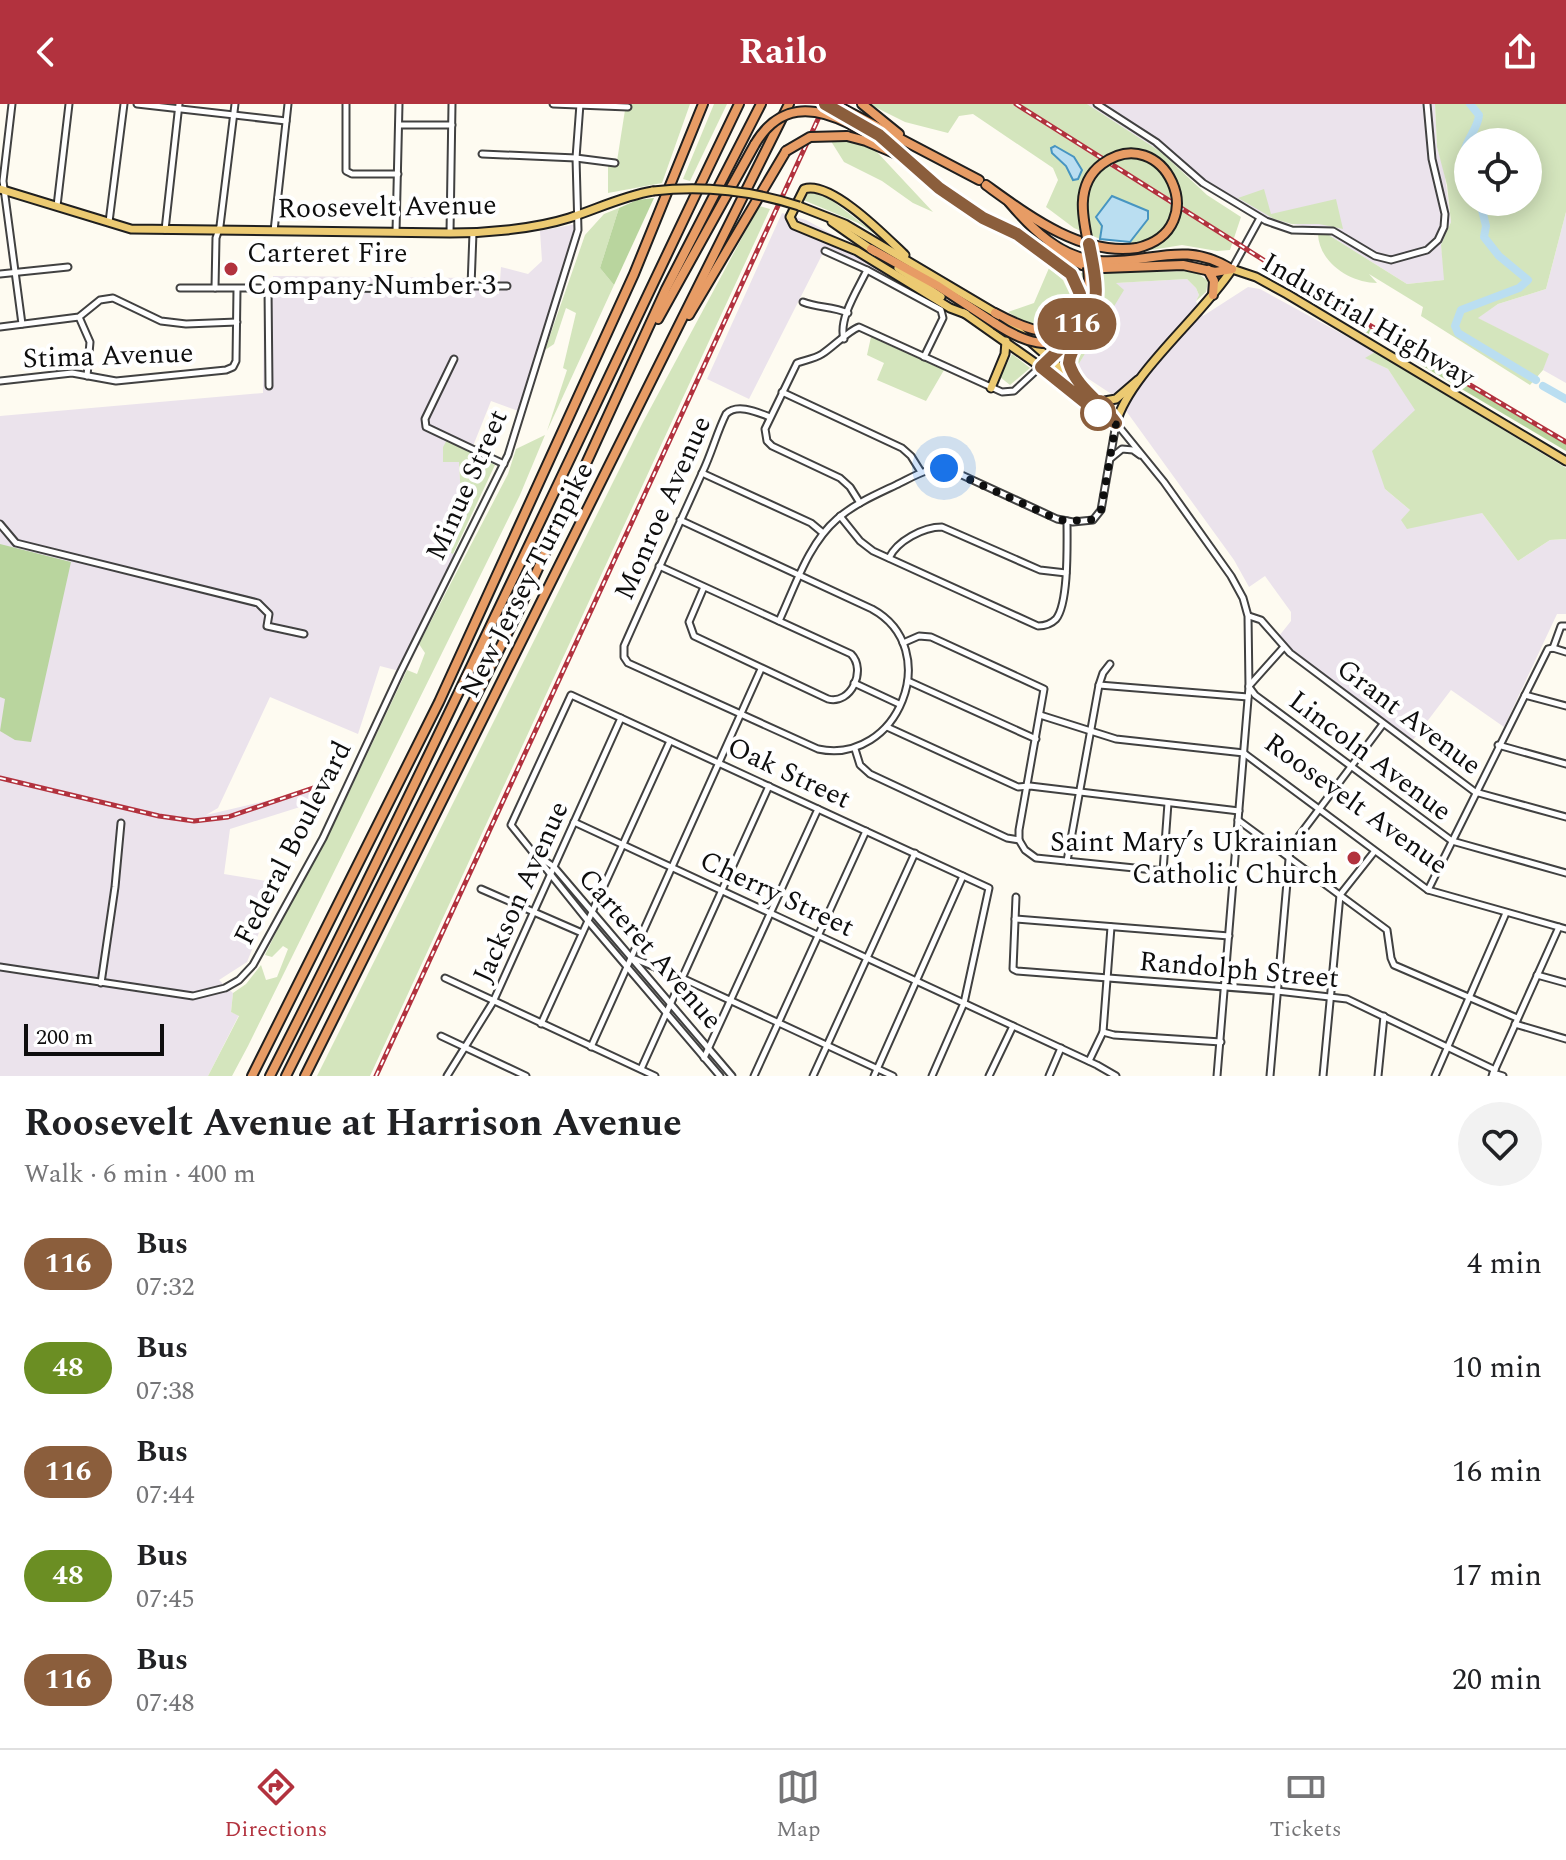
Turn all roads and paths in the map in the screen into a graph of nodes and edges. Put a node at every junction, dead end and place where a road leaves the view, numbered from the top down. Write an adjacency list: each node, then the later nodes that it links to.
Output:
1 (12, 104): 33 (street)
2 (69, 104): 35 (street)
3 (124, 104): 39 (street)
4 (137, 104): 20 (street)
5 (235, 104): 23 (street)
6 (288, 104): 24 (street)
7 (346, 104): 32 (street)
8 (399, 104): 25 (street)
9 (452, 104): 26 (street)
10 (553, 104): 19 (street)
11 (700, 104): 227 (highway, New Jersey Turnpike)
12 (738, 104): 228 (highway, New Jersey Turnpike)
13 (761, 104): 73 (highway, New Jersey Turnpike)
14 (789, 104): 74 (highway, New Jersey Turnpike)
15 (825, 104): 22 (highway, bridge)
16 (834, 104): 22 (highway, bridge)
17 (1097, 104): 38 (street)
18 (1427, 104): 38 (street)
19 (580, 105): 21 (street); 29 (street, Minue Street)
20 (179, 107): 23 (street); 41 (street)
21 (628, 107)
22 (855, 112): 27 (highway); 27 (highway); 30 (highway); 73 (highway, bridge)
23 (233, 116): 24 (street); 42 (street)
24 (286, 121): 43 (street)
25 (399, 125): 26 (street); 32 (street)
26 (452, 125): 45 (street)
27 (923, 150): 34 (highway)
28 (482, 154): 29 (street)
29 (576, 158): 31 (street); 37 (street, Minue Street)
30 (908, 159): 47 (highway); 74 (highway, bridge)
31 (615, 163)
32 (398, 174): 44 (street)
33 (2, 190): 35 (main road, Roosevelt Avenue); 56 (street)
34 (1009, 202): 40 (highway, bridge); 53 (highway)
35 (57, 207): 39 (main road, Roosevelt Avenue)
36 (820, 214): 37 (main road, Roosevelt Avenue, bridge); 48 (main road, Roosevelt Avenue); 50 (main road, Roosevelt Avenue)
37 (578, 215): 46 (main road, Roosevelt Avenue); 94 (street, Minue Street)
38 (1260, 218): 53 (street)
39 (109, 224): 41 (main road, Roosevelt Avenue)
40 (1084, 225): 48 (highway, bridge); 85 (highway, bridge)
41 (165, 230): 42 (main road, Roosevelt Avenue)
42 (218, 231): 43 (main road, Roosevelt Avenue); 61 (street)
43 (274, 231): 44 (main road, Roosevelt Avenue)
44 (396, 232): 45 (main road, Roosevelt Avenue)
45 (450, 233): 46 (main road, Roosevelt Avenue)
46 (473, 233): 58 (street)
47 (1017, 234): 51 (highway); 55 (highway)
48 (871, 249): 68 (main road, Roosevelt Avenue)
49 (825, 251): 54 (street)
50 (915, 265): 67 (main road, Roosevelt Avenue); 68 (main road)
51 (1058, 265): 67 (highway); 78 (highway)
52 (68, 267): 56 (street)
53 (1232, 269): 55 (highway); 64 (main road, Industrial Highway); 93 (main road, Industrial Highway)
54 (867, 270): 66 (street); 77 (street)
55 (1207, 270): 64 (highway)
56 (14, 273): 57 (street); 71 (street)
57 (0, 274)
58 (471, 286): 59 (street); 62 (street)
59 (507, 286)
60 (180, 288): 61 (street)
61 (215, 288): 63 (street)
62 (320, 288)
63 (237, 289): 70 (street, Stima Avenue); 84 (street)
64 (1213, 295): 82 (main road, Industrial Highway)
65 (803, 302): 66 (street)
66 (848, 313): 75 (street)
67 (995, 313): 78 (main road, Roosevelt Avenue)
68 (966, 314): 76 (main road, Roosevelt Avenue)
69 (79, 317): 70 (street); 71 (street); 81 (street)
70 (237, 322): 81 (street, Stima Avenue)
71 (22, 324): 72 (street)
72 (0, 327)
73 (647, 332): 229 (highway, New Jersey Turnpike)
74 (677, 332): 230 (highway, New Jersey Turnpike)
75 (844, 339): 77 (street); 87 (street)
76 (1006, 341): 80 (main road, Roosevelt Avenue); 86 (main road)
77 (924, 357): 86 (street)
78 (1050, 358): 80 (main road); 85 (main road, Roosevelt Avenue)
79 (454, 359): 94 (street)
80 (1041, 367): 86 (street); 90 (main road, Roosevelt Avenue)
81 (87, 376): 83 (street, Stima Avenue)
82 (1143, 376): 88 (main road); 90 (main road, Industrial Highway)
83 (0, 381)
84 (269, 386)
85 (1082, 386): 88 (main road, Roosevelt Avenue)
86 (991, 388)
87 (782, 392): 89 (street); 95 (street)
88 (1099, 402): 90 (main road, Roosevelt Avenue)
89 (770, 417): 96 (street, Monroe Avenue); 97 (street)
90 (1116, 423): 91 (street); 92 (street, Roosevelt Avenue)
91 (1110, 459): 92 (street); 100 (street)
92 (1146, 460): 108 (street, Roosevelt Avenue)
93 (1566, 461)
94 (504, 464): 118 (street, Minue Street)
95 (921, 472): 97 (street); 100 (street)
96 (702, 473): 99 (street, Monroe Avenue); 102 (street)
97 (860, 503): 98 (street)
98 (840, 516): 102 (street); 103 (street)
99 (680, 520): 104 (street, Monroe Avenue); 106 (street)
100 (1067, 521): 105 (street)
101 (0, 524): 111 (street)
102 (823, 533): 106 (street)
103 (889, 559): 105 (street); 105 (street)
104 (659, 566): 107 (street); 127 (street, Monroe Avenue)
105 (1066, 573)
106 (800, 576): 109 (street); 112 (street)
107 (704, 587): 109 (street); 117 (street)
108 (1248, 616): 113 (street, Grant Avenue); 122 (street, Roosevelt Avenue)
109 (779, 621): 120 (street)
110 (1566, 626): 114 (street)
111 (304, 634)
112 (903, 643): 119 (street); 128 (street)
113 (1283, 648): 122 (street); 130 (street, Grant Avenue)
114 (1553, 648): 115 (street); 123 (street)
115 (1566, 652)
116 (1110, 664): 121 (street)
117 (761, 669): 120 (street); 127 (street)
118 (400, 673): 195 (street, Federal Boulevard)
119 (908, 681): 125 (street); 133 (street)
120 (854, 683): 125 (street)
121 (1099, 685): 124 (street); 132 (street)
122 (1249, 687): 124 (street, Roosevelt Avenue); 140 (street, Lincoln Avenue)
123 (1525, 695): 126 (street); 135 (street)
124 (1248, 697): 137 (street, Roosevelt Avenue)
125 (899, 704): 131 (street)
126 (1566, 706)
127 (741, 715): 136 (street); 138 (street)
128 (1040, 715): 132 (street); 133 (street)
129 (621, 718): 134 (street, Oak Street); 151 (street, Jackson Avenue); 153 (street, Oak Street)
130 (1383, 724): 140 (street); 144 (street, Grant Avenue)
131 (887, 727): 136 (street); 142 (street)
132 (1091, 733): 137 (street); 143 (street)
133 (1036, 739): 142 (street)
134 (670, 741): 138 (street, Oak Street); 157 (street)
135 (1498, 745): 139 (street); 144 (street)
136 (855, 749): 155 (street)
137 (1244, 753): 147 (street, Roosevelt Avenue); 148 (street)
138 (719, 763): 141 (street, Oak Street); 164 (street)
139 (1566, 764)
140 (1350, 765): 147 (street); 156 (street, Lincoln Avenue)
141 (769, 786): 146 (street, Oak Street); 171 (street)
142 (1026, 787): 143 (street); 155 (street)
143 (1080, 791): 145 (street); 162 (street)
144 (1475, 792): 149 (street, Grant Avenue); 156 (street)
145 (1168, 803): 148 (street); 165 (street)
146 (818, 809): 154 (street, Oak Street); 177 (street)
147 (1317, 809): 158 (street, Roosevelt Avenue); 161 (street)
148 (1239, 811): 150 (street)
149 (1566, 817)
150 (1238, 820): 161 (street); 169 (street)
151 (574, 822): 157 (street, Cherry Street); 163 (street, Jackson Avenue)
152 (121, 823): 195 (street)
153 (511, 825): 159 (street, Carteret Avenue)
154 (866, 831): 160 (street, Oak Street); 184 (street)
155 (1019, 840): 162 (street)
156 (1452, 841): 166 (street, Lincoln Avenue); 172 (street)
157 (623, 845): 164 (street, Cherry Street); 176 (street)
158 (1374, 852): 172 (street, Roosevelt Avenue); 173 (street)
159 (534, 853): 163 (street, Carteret Avenue); 167 (street, Carteret Avenue)
160 (915, 853): 168 (street, Oak Street); 187 (street)
161 (1289, 856): 173 (street); 198 (street)
162 (1067, 861): 165 (street)
163 (554, 867): 167 (street, Jackson Avenue); 176 (street, Carteret Avenue)
164 (671, 867): 171 (street, Cherry Street); 186 (street)
165 (1163, 871): 169 (street)
166 (1566, 873)
167 (550, 875): 175 (street, Jackson Avenue); 180 (street, Carteret Avenue)
168 (964, 876): 194 (street); 204 (street, Oak Street)
169 (1233, 878): 185 (street)
170 (481, 889): 175 (street)
171 (720, 890): 177 (street, Cherry Street); 192 (street)
172 (1428, 890): 178 (street, Roosevelt Avenue)
173 (1340, 895): 199 (street); 200 (street)
174 (1016, 897): 179 (street)
175 (534, 912): 183 (street); 202 (street, Jackson Avenue)
176 (592, 912): 180 (street); 186 (street, Carteret Avenue)
177 (770, 912): 184 (street, Cherry Street); 201 (street)
178 (1506, 913): 182 (street, Roosevelt Avenue); 200 (street)
179 (1015, 919): 181 (street); 193 (street, Randolph Street)
180 (588, 921): 183 (street); 189 (street, Carteret Avenue)
181 (1111, 927): 185 (street); 193 (street)
182 (1562, 928): 190 (street)
183 (582, 933): 209 (street)
184 (818, 935): 187 (street, Cherry Street); 208 (street)
185 (1229, 936): 197 (street)
186 (632, 958): 189 (street); 192 (street); 203 (street, Carteret Avenue)
187 (867, 958): 194 (street, Cherry Street); 215 (street)
188 (0, 967): 195 (street, Federal Boulevard)
189 (628, 967): 205 (street, Carteret Avenue); 217 (street)
190 (1537, 975): 196 (street); 207 (street)
191 (445, 978): 202 (street)
192 (682, 978): 201 (street); 203 (street)
193 (1106, 978): 197 (street, Randolph Street); 211 (street)
194 (917, 981): 204 (street, Cherry Street); 224 (street)
195 (101, 983)
196 (1566, 983)
197 (1225, 987): 198 (street, Randolph Street); 214 (street)
198 (1277, 991): 199 (street, Randolph Street); 245 (street)
199 (1329, 996): 206 (street, Randolph Street); 246 (street)
200 (1470, 997): 207 (street); 220 (street)
201 (731, 1001): 208 (street); 218 (street)
202 (493, 1002): 209 (street); 216 (street, Jackson Avenue)
203 (670, 1003): 205 (street); 218 (street, Carteret Avenue)
204 (964, 1003): 210 (street, Cherry Street); 240 (street)
205 (666, 1012): 221 (street, Carteret Avenue); 223 (street)
206 (1384, 1016): 220 (street, Randolph Street); 247 (street)
207 (1516, 1021): 213 (street); 225 (street)
208 (778, 1023): 215 (street); 236 (street)
209 (541, 1024): 217 (street)
210 (1013, 1026): 219 (street, Cherry Street); 241 (street)
211 (1103, 1032): 214 (street); 222 (street)
212 (441, 1036): 216 (street)
213 (1566, 1039)
214 (1221, 1042): 244 (street)
215 (828, 1046): 224 (street); 237 (street)
216 (465, 1047): 231 (street, Jackson Avenue); 232 (street)
217 (591, 1047): 223 (street)
218 (709, 1048): 221 (street); 235 (street, Carteret Avenue)
219 (1061, 1048): 222 (street, Cherry Street); 242 (street)
220 (1448, 1048): 225 (street, Randolph Street); 248 (street)
221 (704, 1058): 234 (street, Carteret Avenue)
222 (1089, 1061): 226 (street, Cherry Street)
223 (641, 1069): 233 (street)
224 (877, 1069): 238 (street); 239 (street)
225 (1493, 1073): 249 (street, Randolph Street)
226 (1107, 1074): 243 (street, Cherry Street)
227 (252, 1076)
228 (270, 1076)
229 (286, 1076)
230 (305, 1076)
231 (447, 1076)
232 (526, 1076)
233 (655, 1076)
234 (720, 1076)
235 (732, 1076)
236 (754, 1076)
237 (813, 1076)
238 (874, 1076)
239 (893, 1076)
240 (932, 1076)
241 (989, 1076)
242 (1049, 1076)
243 (1116, 1076)
244 (1217, 1076)
245 (1270, 1076)
246 (1323, 1076)
247 (1378, 1076)
248 (1435, 1076)
249 (1503, 1076)

